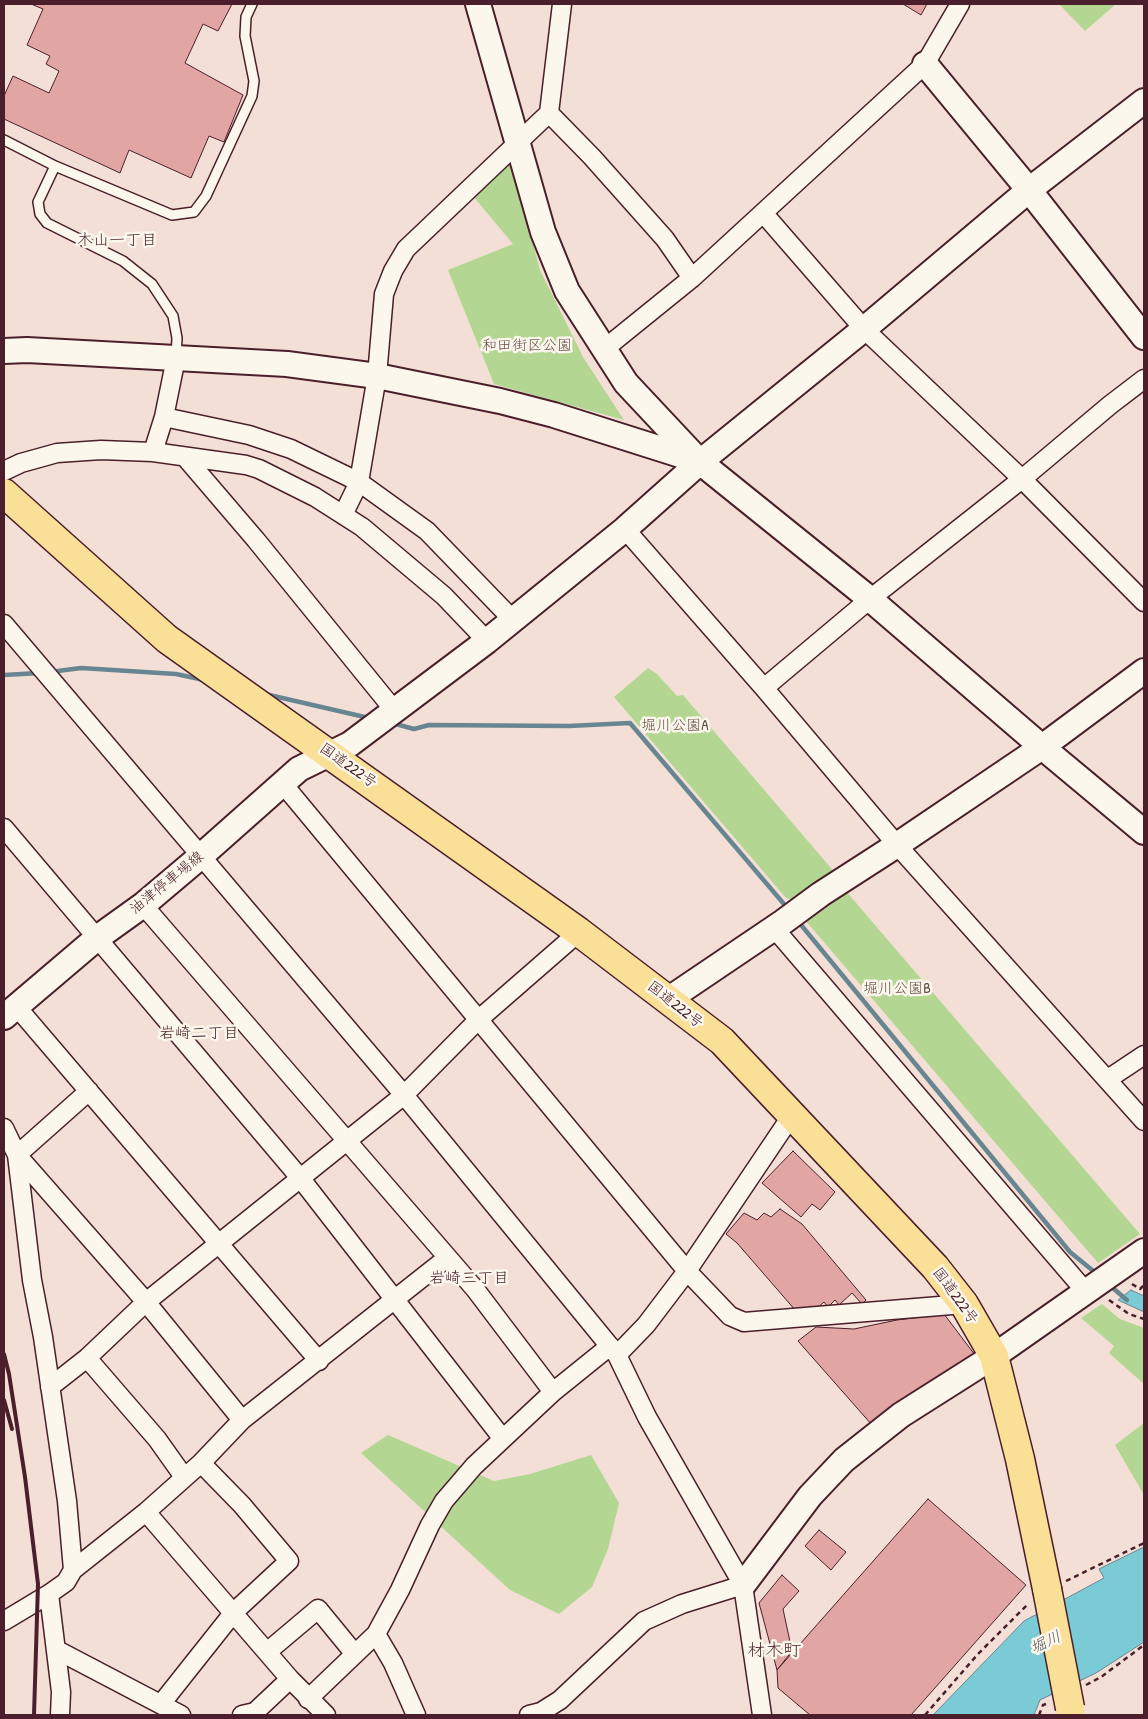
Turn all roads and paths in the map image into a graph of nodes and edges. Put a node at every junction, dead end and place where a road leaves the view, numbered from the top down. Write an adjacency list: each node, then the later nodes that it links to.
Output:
1 (252, 4): 10 (lane)
2 (478, 4): 9 (street)
3 (562, 4): 7 (street)
4 (960, 4): 5 (street)
5 (925, 64): 11 (street); 12 (street)
6 (1144, 100): 11 (street, 油津停車場線)
7 (549, 113): 9 (street); 13 (street)
8 (4, 140): 10 (lane)
9 (517, 143): 16 (street); 19 (street)
10 (55, 166): 18 (lane)
11 (1029, 190): 14 (street, 油津停車場線); 15 (street)
12 (764, 214): 13 (street); 14 (street)
13 (692, 278): 16 (street)
14 (864, 329): 24 (street, 油津停車場線); 26 (street)
15 (1144, 337)
16 (603, 350): 24 (street)
17 (4, 351): 18 (street)
18 (176, 358): 19 (street); 21 (street)
19 (377, 376): 24 (street); 27 (street)
20 (1144, 379): 26 (street)
21 (164, 417): 22 (street); 27 (street)
22 (153, 452): 23 (street); 25 (street)
23 (185, 457): 29 (street); 38 (street)
24 (700, 462): 30 (street, 油津停車場線); 31 (street)
25 (4, 471)
26 (1022, 480): 31 (street); 32 (street)
27 (359, 482): 29 (street); 33 (street)
28 (4, 493): 40 (highway, 国道222号)
29 (343, 515): 35 (street)
30 (624, 529): 33 (street, 油津停車場線); 37 (street)
31 (870, 599): 37 (street); 39 (street)
32 (1144, 602)
33 (513, 620): 35 (street, 油津停車場線)
34 (4, 624): 45 (street)
35 (487, 642): 38 (street, 油津停車場線)
36 (1144, 671): 39 (street)
37 (764, 688): 44 (street)
38 (394, 710): 40 (street, 油津停車場線)
39 (1042, 747): 43 (street); 44 (street)
40 (331, 754): 41 (street, 油津停車場線); 48 (highway, 国道222号)
41 (283, 784): 45 (street, 油津停車場線); 52 (street)
42 (4, 828): 49 (street)
43 (1144, 832)
44 (897, 845): 47 (street); 54 (street)
45 (201, 856): 46 (street, 油津停車場線); 56 (street)
46 (143, 905): 49 (street, 油津停車場線); 60 (street)
47 (779, 925): 50 (street); 68 (street)
48 (579, 932): 50 (highway, 国道222号); 52 (street)
49 (97, 938): 51 (street, 油津停車場線); 62 (street)
50 (669, 999): 57 (highway, 国道222号)
51 (10, 1011): 55 (street)
52 (478, 1020): 56 (street); 66 (street)
53 (1144, 1055): 54 (street)
54 (1108, 1079): 58 (street)
55 (89, 1091): 61 (street); 63 (street)
56 (404, 1095): 60 (street); 75 (street)
57 (792, 1115): 66 (street); 73 (highway, 国道222号)
58 (1144, 1121)
59 (4, 1128): 61 (street)
60 (346, 1141): 62 (street); 65 (street)
61 (17, 1154): 72 (street); 79 (street)
62 (301, 1179): 63 (street); 71 (street)
63 (221, 1244): 72 (street); 78 (street)
64 (1144, 1251): 68 (street)
65 (447, 1258): 71 (street); 80 (street)
66 (687, 1271): 73 (street); 75 (street)
67 (1144, 1285): 69 (path)
68 (1090, 1289): 76 (street)
69 (1125, 1289)
70 (1117, 1295): 74 (path)
71 (395, 1300): 78 (street); 82 (street)
72 (146, 1302): 77 (street); 81 (street)
73 (964, 1304): 76 (highway, 国道222号)
74 (1144, 1319)
75 (614, 1350): 80 (street); 88 (street)
76 (994, 1356): 88 (street); 89 (highway, 国道222号)
77 (87, 1358): 79 (street); 84 (street)
78 (319, 1361): 81 (street)
79 (50, 1386): 87 (street)
80 (553, 1392): 82 (street)
81 (242, 1420): 83 (street)
82 (504, 1439): 93 (street)
83 (200, 1463): 84 (street); 91 (street)
84 (184, 1477): 85 (street)
85 (146, 1512): 87 (street); 91 (street)
86 (1144, 1543): 89 (path)
87 (73, 1570): 90 (street)
88 (743, 1585): 107 (street); 108 (street)
89 (1048, 1589): 101 (highway, 国道222号, bridge); 109 (path)
90 (49, 1594): 92 (street); 95 (street)
91 (234, 1612): 96 (street); 100 (street)
92 (4, 1621)
93 (376, 1634): 97 (street); 106 (street)
94 (1144, 1645): 101 (path)
95 (57, 1650): 100 (street); 102 (street)
96 (267, 1652): 97 (street); 98 (street)
97 (354, 1653): 99 (street)
98 (290, 1679): 99 (street); 104 (street)
99 (308, 1699): 105 (street)
100 (161, 1704): 103 (street)
101 (1070, 1706): 110 (path)
102 (60, 1715)
103 (181, 1715)
104 (243, 1715)
105 (326, 1715)
106 (416, 1715)
107 (529, 1715)
108 (762, 1715)
109 (925, 1715)
110 (1040, 1715)

